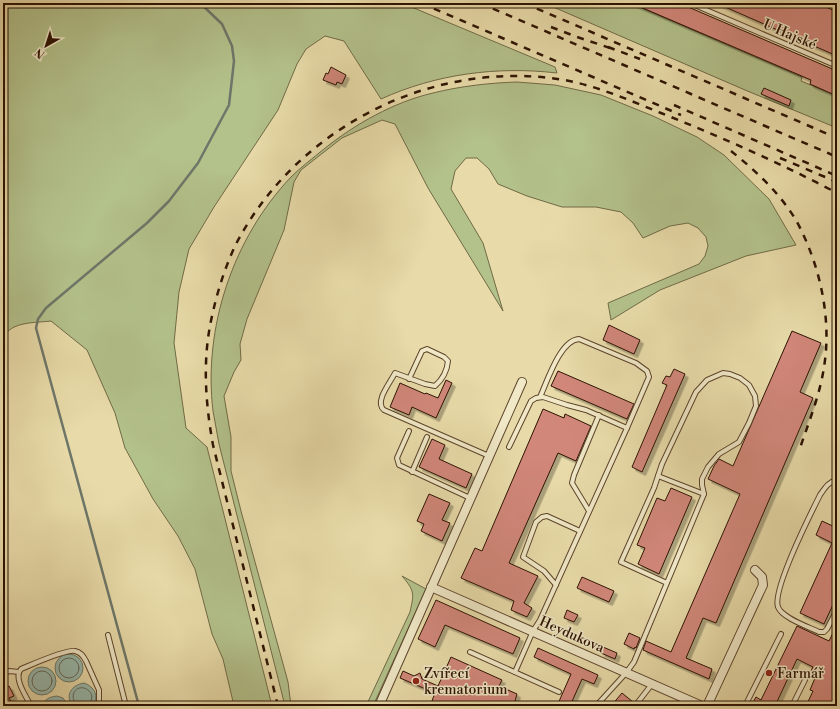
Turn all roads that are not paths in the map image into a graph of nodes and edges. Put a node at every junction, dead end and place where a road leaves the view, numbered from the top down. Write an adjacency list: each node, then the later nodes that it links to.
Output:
1 (690, 3): 2 (lane, U Hajské)
2 (837, 66)
3 (409, 378): 3 (lane); 11 (lane)
4 (522, 382): 11 (street)
5 (540, 397): 6 (lane); 7 (lane); 10 (lane)
6 (599, 415): 7 (lane); 17 (lane)
7 (627, 428): 17 (lane)
8 (409, 431): 12 (lane)
9 (427, 438): 12 (lane)
10 (509, 447)
11 (489, 456): 16 (street)
12 (412, 472): 16 (lane)
13 (658, 476): 15 (lane); 15 (lane); 20 (lane)
14 (837, 480): 23 (lane)
15 (704, 494): 20 (lane)
16 (470, 498): 22 (street)
17 (589, 512): 18 (lane)
18 (580, 531): 21 (lane); 21 (lane)
19 (755, 570): 44 (street)
20 (667, 583): 30 (lane)
21 (556, 585): 24 (lane)
22 (431, 587): 24 (street, Heydukova); 39 (street)
23 (837, 610)
24 (532, 632): 29 (lane); 30 (street, Heydukova)
25 (781, 634): 45 (lane)
26 (108, 635): 38 (lane)
27 (470, 652): 29 (lane)
28 (19, 672): 31 (lane); 36 (lane); 37 (lane)
29 (515, 672): 34 (lane)
30 (626, 673): 33 (street, Heydukova); 40 (lane)
31 (3, 674)
32 (805, 680): 46 (lane)
33 (652, 684): 35 (street, Heydukova); 41 (lane)
34 (559, 692)
35 (684, 698): 42 (lane); 43 (street, Heydukova)
36 (31, 706)
37 (99, 706)
38 (126, 706)
39 (379, 706)
40 (596, 706)
41 (634, 706)
42 (679, 706)
43 (702, 706)
44 (707, 706)
45 (744, 706)
46 (792, 706)

